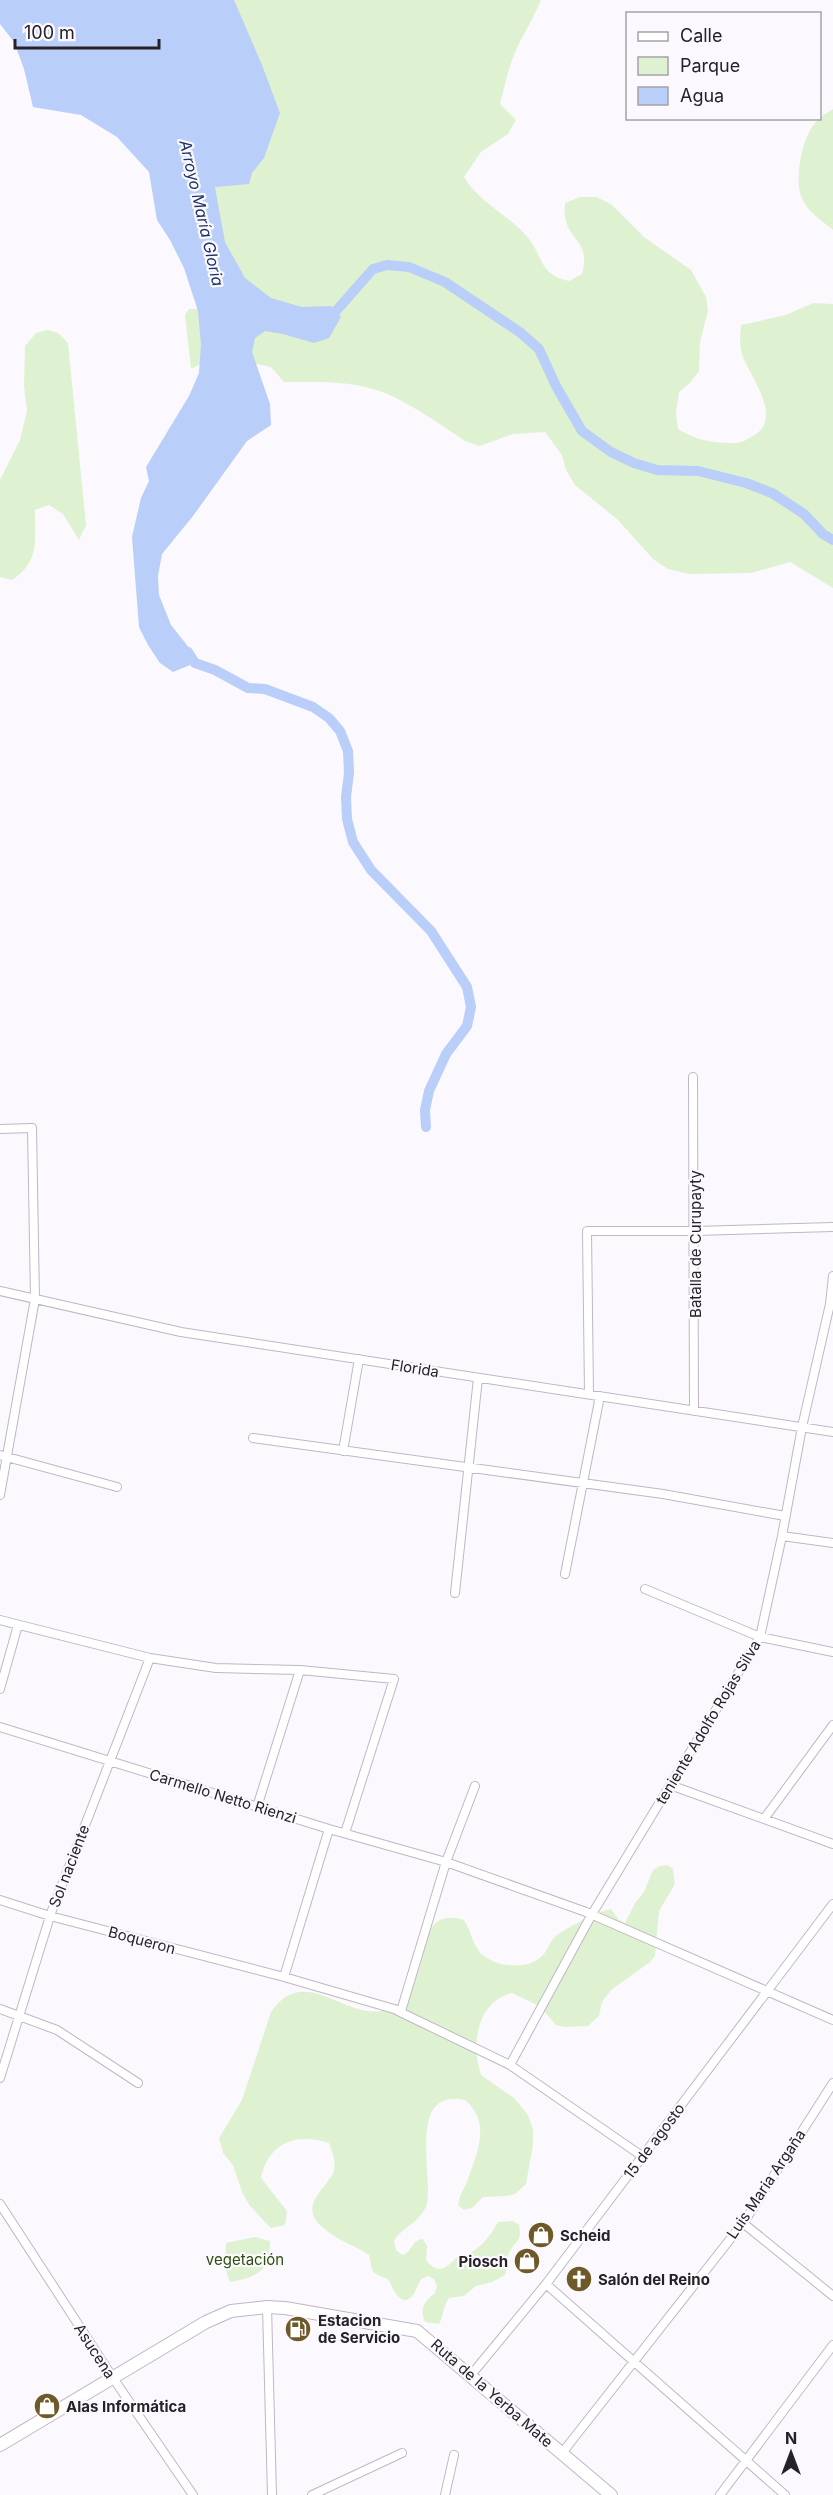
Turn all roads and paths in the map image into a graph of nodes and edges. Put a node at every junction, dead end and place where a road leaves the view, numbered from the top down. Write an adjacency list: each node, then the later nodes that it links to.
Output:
1 (693, 1077): 4 (street, Batalla de Curupayty)
2 (0, 1129): 7 (street)
3 (833, 1227): 4 (street)
4 (696, 1231): 11 (street); 13 (street, Batalla de Curupayty)
5 (833, 1276): 8 (street, teniente Adolfo Rojas Silva)
6 (0, 1291): 7 (street, Florida)
7 (35, 1299): 9 (street, Florida); 18 (street)
8 (832, 1304): 14 (street, teniente Adolfo Rojas Silva)
9 (359, 1359): 10 (street, Florida); 17 (street)
10 (478, 1378): 11 (street, Florida); 19 (street)
11 (589, 1395): 12 (street, Florida)
12 (600, 1396): 13 (street, Florida); 20 (street)
13 (694, 1411): 14 (street, Florida)
14 (801, 1427): 15 (street, Florida); 23 (street, teniente Adolfo Rojas Silva)
15 (833, 1432)
16 (253, 1438): 17 (street)
17 (343, 1451): 19 (street)
18 (4, 1456): 21 (street); 22 (street)
19 (468, 1469): 20 (street); 28 (street)
20 (582, 1484): 23 (street); 26 (street)
21 (117, 1487)
22 (0, 1495)
23 (785, 1516): 24 (street, teniente Adolfo Rojas Silva)
24 (782, 1536): 25 (street); 31 (street, teniente Adolfo Rojas Silva)
25 (833, 1543)
26 (565, 1574)
27 (645, 1589): 31 (street)
28 (455, 1593)
29 (0, 1620): 30 (street)
30 (18, 1625): 33 (street); 35 (street)
31 (760, 1637): 32 (street); 39 (street, teniente Adolfo Rojas Silva)
32 (833, 1652)
33 (150, 1658): 34 (street); 38 (street, Sol naciente)
34 (300, 1670): 41 (street); 44 (street)
35 (0, 1689)
36 (833, 1725): 42 (street)
37 (0, 1727): 38 (street, Carmello Netto Rienzi)
38 (110, 1762): 41 (street, Carmello Netto Rienzi); 50 (street, Sol naciente)
39 (670, 1785): 42 (street); 49 (street, teniente Adolfo Rojas Silva)
40 (475, 1786): 46 (street)
41 (257, 1807): 43 (street, Carmello Netto Rienzi)
42 (764, 1819): 45 (street)
43 (329, 1829): 44 (street, Carmello Netto Rienzi); 51 (street)
44 (345, 1833): 46 (street, Carmello Netto Rienzi)
45 (833, 1844)
46 (446, 1862): 49 (street, Carmello Netto Rienzi); 54 (street)
47 (0, 1900): 50 (street, Boqueron)
48 (833, 1904): 52 (street, 15 de agosto)
49 (592, 1914): 52 (street, Carmello Netto Rienzi); 57 (street, teniente Adolfo Rojas Silva)
50 (50, 1916): 51 (street, Boqueron); 55 (street, Sol naciente)
51 (284, 1977): 54 (street, Boqueron)
52 (767, 1991): 56 (street, Carmello Netto Rienzi); 61 (street, 15 de agosto)
53 (0, 2009): 55 (street)
54 (398, 2010): 57 (street, Boqueron)
55 (18, 2016): 58 (street, Sol naciente); 59 (street)
56 (833, 2020)
57 (510, 2065): 61 (street, Boqueron)
58 (0, 2078)
59 (138, 2083)
60 (833, 2083): 63 (street, Luis Maria Argaña)
61 (642, 2156): 64 (street, 15 de agosto)
62 (0, 2204): 70 (street, Asucena)
63 (743, 2223): 65 (street); 68 (street, Luis Maria Argaña)
64 (546, 2284): 68 (street); 69 (street, 15 de agosto)
65 (833, 2296)
66 (267, 2307): 69 (main road, Ruta de la Yerba Mate); 70 (main road, Ruta de la Yerba Mate); 77 (street)
67 (833, 2345): 75 (street)
68 (635, 2360): 73 (street, Luis Maria Argaña); 75 (street)
69 (471, 2375): 73 (main road, Ruta de la Yerba Mate)
70 (113, 2378): 71 (main road, Ruta de la Yerba Mate); 76 (street, Asucena)
71 (0, 2445)
72 (402, 2453): 78 (street)
73 (562, 2453): 80 (main road, Ruta de la Yerba Mate)
74 (454, 2455): 79 (street)
75 (747, 2459): 81 (street); 82 (street)
76 (194, 2495)
77 (272, 2495)
78 (312, 2495)
79 (445, 2495)
80 (611, 2495)
81 (720, 2495)
82 (785, 2495)

